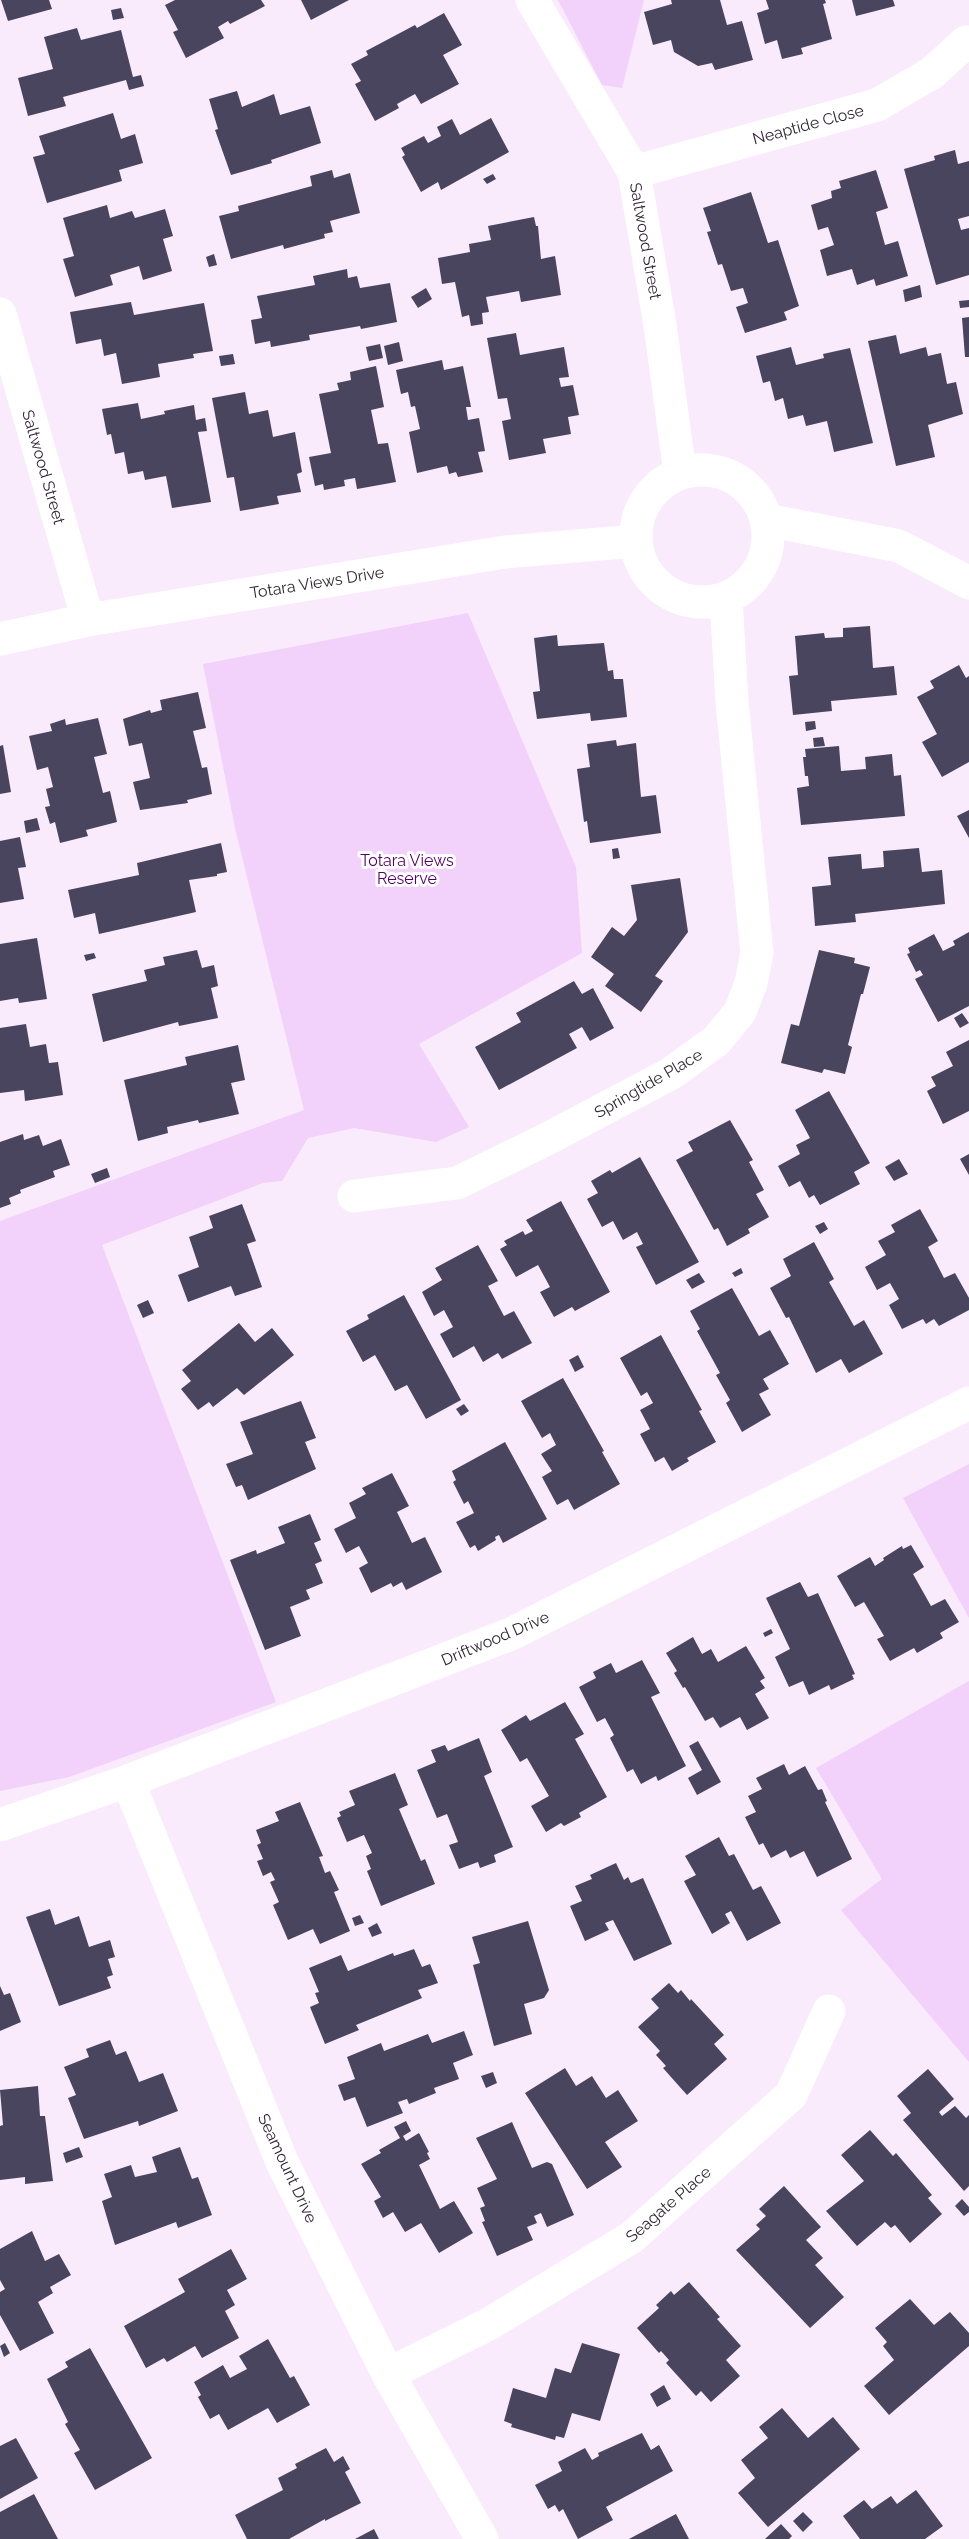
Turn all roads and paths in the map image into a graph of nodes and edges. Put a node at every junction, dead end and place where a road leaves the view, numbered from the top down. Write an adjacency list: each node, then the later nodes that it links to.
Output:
1 (532, 0): 3 (street, Saltwood Street)
2 (966, 42): 3 (street, Neaptide Close)
3 (634, 172): 5 (street, Saltwood Street)
4 (0, 314): 10 (street, Saltwood Street)
5 (680, 473): 6 (street); 7 (street)
6 (767, 520): 8 (street); 9 (street)
7 (636, 541): 9 (street); 10 (street, Totara Views Drive)
8 (969, 583)
9 (726, 598): 12 (street, Springtide Place)
10 (88, 621): 11 (street, Totara Views Drive)
11 (0, 639)
12 (354, 1196)
13 (969, 1403): 14 (street, Driftwood Drive)
14 (128, 1781): 15 (street, Driftwood Drive); 17 (street, Seamount Drive)
15 (0, 1825)
16 (829, 2011): 17 (street, Seagate Place)
17 (388, 2374): 18 (street, Seamount Drive)
18 (482, 2539)

